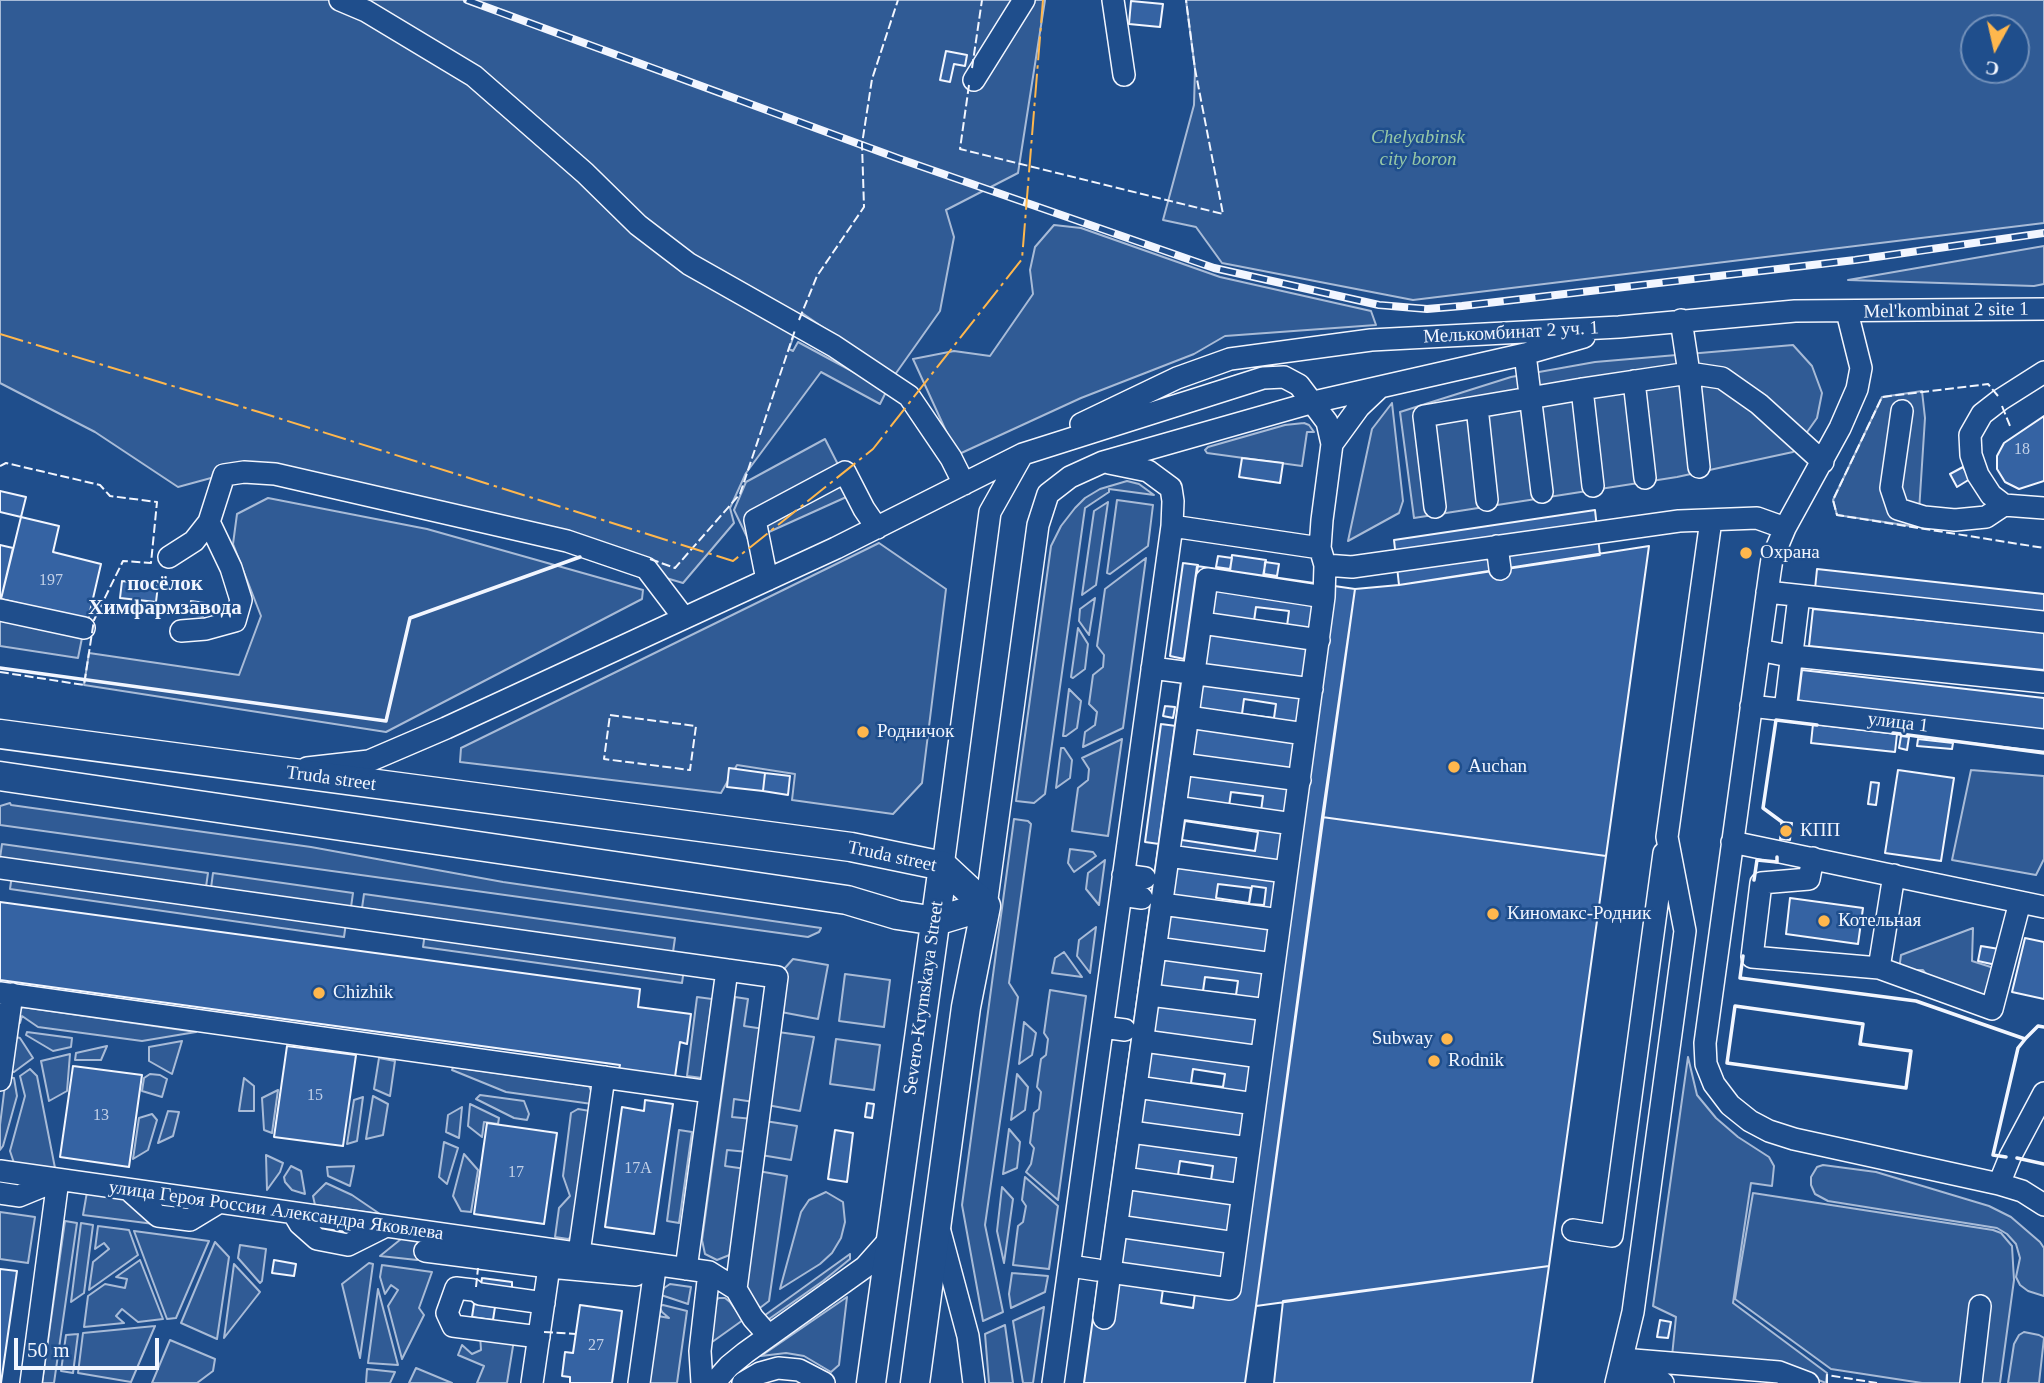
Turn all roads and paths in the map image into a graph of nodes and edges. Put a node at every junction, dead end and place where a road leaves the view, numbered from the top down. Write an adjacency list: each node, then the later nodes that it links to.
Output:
1 (340, 0): 26 (street)
2 (1024, 0): 5 (street)
3 (1114, 0): 4 (street)
4 (1124, 75)
5 (974, 80)
6 (2044, 309): 7 (street, Mel'kombinat 2 site 1)
7 (1847, 312): 8 (street, Mel'kombinat 2 site 1); 23 (street)
8 (1681, 320): 9 (street, Mel'kombinat 2 site 1); 12 (street)
9 (1619, 327): 10 (street, Мелькомбинат 2 уч. 1); 21 (street, Мелькомбинат 2 уч. 1)
10 (1525, 354): 14 (street, Мелькомбинат 2 уч. 1); 16 (street)
11 (2044, 372): 30 (street)
12 (1689, 373): 13 (street); 23 (street); 24 (street)
13 (1634, 381): 15 (street); 25 (street)
14 (1380, 387): 17 (street, Мелькомбинат 2 уч. 1); 20 (street)
15 (1582, 389): 16 (street); 27 (street)
16 (1531, 397): 18 (street); 28 (street)
17 (1314, 402): 20 (street); 21 (street); 22 (street, Мелькомбинат 2 уч. 1)
18 (1477, 407): 29 (street); 31 (street)
19 (1902, 411): 30 (street)
20 (1332, 444): 39 (street)
21 (1023, 454): 26 (street); 75 (street, Severo-Krymskaya Street)
22 (1103, 462): 35 (street); 81 (street, Мелькомбинат 2 уч. 1)
23 (1822, 462): 37 (street)
24 (1699, 467)
25 (1645, 478)
26 (964, 484): 36 (street)
27 (1593, 485)
28 (1542, 492)
29 (1487, 500)
30 (2004, 505): 32 (street)
31 (1435, 507)
32 (2044, 508)
33 (1711, 520): 37 (street); 38 (street); 71 (street)
34 (209, 522): 40 (street); 47 (street); 51 (street)
35 (1172, 526): 39 (street); 55 (street)
36 (877, 528): 42 (street); 42 (street)
37 (1785, 528): 43 (street)
38 (1497, 546): 39 (street); 41 (street)
39 (1323, 556): 44 (street)
40 (169, 557)
41 (1500, 569)
42 (767, 580): 47 (street)
43 (1767, 592): 45 (street); 53 (street)
44 (1324, 597): 49 (street); 52 (street)
45 (1799, 597): 48 (street); 54 (street)
46 (0, 610): 50 (street)
47 (684, 618): 66 (street)
48 (2044, 622)
49 (1202, 623): 52 (street); 56 (street)
50 (84, 628)
51 (181, 631)
52 (1319, 640): 58 (street)
53 (1759, 650): 54 (street); 59 (street)
54 (1792, 656): 57 (street); 60 (street)
55 (1152, 668): 56 (street); 79 (street)
56 (1194, 673): 58 (street); 61 (street)
57 (2044, 682)
58 (1312, 689): 63 (street)
59 (1751, 706): 60 (street, улица 1); 72 (street)
60 (1785, 710): 64 (street, улица 1)
61 (1188, 717): 63 (street); 65 (street)
62 (0, 734): 66 (main road, Truda street)
63 (1305, 734): 68 (street)
64 (2044, 740)
65 (1181, 764): 68 (street); 69 (street)
66 (274, 771): 75 (main road, Truda street)
67 (0, 776): 84 (main road)
68 (1300, 780): 70 (street)
69 (1175, 807): 70 (street); 73 (street)
70 (1293, 824): 77 (street)
71 (1667, 837): 113 (street); 130 (street)
72 (1732, 842): 74 (street); 107 (street)
73 (1168, 856): 77 (street); 79 (street)
74 (1813, 858): 78 (street); 87 (street)
75 (943, 866): 81 (main road, Truda street); 84 (main road, Severo-Krymskaya Street)
76 (0, 868): 88 (street)
77 (1286, 872): 83 (street)
78 (1894, 875): 80 (street); 87 (street)
79 (1139, 890): 83 (street); 85 (street); 92 (street)
80 (2020, 902): 82 (street); 87 (street)
81 (986, 906): 84 (main road); 111 (main road)
82 (2044, 907)
83 (1280, 920): 86 (street)
84 (936, 921): 114 (main road, Severo-Krymskaya Street)
85 (1156, 948): 86 (street); 90 (street)
86 (1274, 964): 91 (street)
87 (1879, 968)
88 (727, 970): 99 (street); 124 (street)
89 (6, 993): 96 (street); 97 (street)
90 (1150, 995): 91 (street); 94 (street)
91 (1268, 1010): 95 (street)
92 (1103, 1027): 93 (street); 119 (street)
93 (1125, 1030)
94 (1144, 1041): 95 (street); 98 (street)
95 (1261, 1057): 101 (street)
96 (604, 1077): 99 (street); 117 (street)
97 (0, 1080)
98 (1137, 1087): 101 (street); 102 (street)
99 (710, 1092): 120 (street)
100 (2044, 1093): 107 (street)
101 (1255, 1104): 103 (street)
102 (1131, 1132): 103 (street); 105 (street)
103 (1249, 1148): 109 (street)
104 (0, 1171): 106 (street, улица Героя России Александра Яковлева)
105 (1124, 1178): 109 (street); 112 (street)
106 (58, 1180): 108 (street); 118 (street, улица Героя России Александра Яковлева); 131 (street)
107 (1999, 1184): 110 (street)
108 (0, 1193)
109 (1242, 1195): 115 (street)
110 (2044, 1205)
111 (937, 1221): 139 (main road); 140 (street)
112 (1117, 1226): 115 (street); 122 (street)
113 (1574, 1226)
114 (890, 1239): 128 (street); 138 (main road, Severo-Krymskaya Street)
115 (1236, 1243): 122 (street)
116 (425, 1251): 118 (street)
117 (579, 1253): 118 (street); 121 (street)
118 (550, 1258): 121 (street); 125 (street)
119 (1070, 1266): 122 (street); 141 (street)
120 (686, 1269): 121 (street); 123 (street)
121 (655, 1270): 133 (street)
122 (1103, 1271): 127 (street)
123 (709, 1272): 124 (street); 134 (street)
124 (736, 1289): 128 (street)
125 (544, 1303): 129 (street); 129 (street)
126 (1980, 1306): 144 (street)
127 (1104, 1318)
128 (769, 1336): 135 (street)
129 (538, 1337): 132 (street)
130 (1619, 1373): 142 (street); 143 (street)
131 (31, 1383)
132 (532, 1383)
133 (639, 1383)
134 (702, 1383)
135 (715, 1383)
136 (743, 1383): 137 (street)
137 (824, 1383)
138 (871, 1383)
139 (915, 1383)
140 (974, 1383)
141 (1053, 1383)
142 (1663, 1383)
143 (1808, 1383)
144 (1971, 1383)

